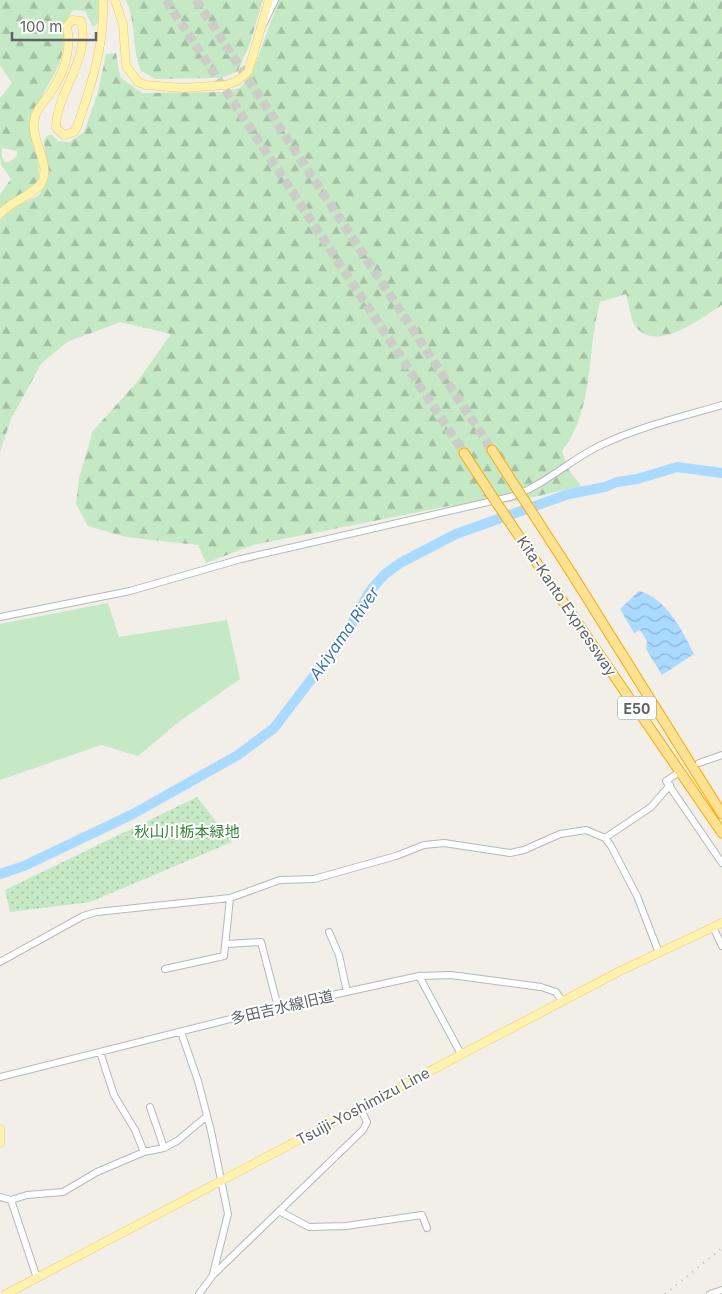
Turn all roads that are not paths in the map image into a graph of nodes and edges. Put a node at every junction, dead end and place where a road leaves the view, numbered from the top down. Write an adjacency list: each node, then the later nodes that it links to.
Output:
1 (103, 0): 6 (main road)
2 (115, 0): 5 (main road)
3 (269, 0): 5 (main road)
4 (275, 0): 5 (street)
5 (262, 26)
6 (0, 214)
7 (722, 405): 10 (street)
8 (492, 450): 15 (highway, Kita-Kanto Expressway / E50, bridge)
9 (464, 453): 16 (highway, Kita-Kanto Expressway / E50, bridge)
10 (0, 617)
11 (722, 755): 12 (street)
12 (699, 763)
13 (675, 776): 14 (street)
14 (670, 785): 17 (street); 18 (street)
15 (722, 814)
16 (722, 832)
17 (605, 838): 19 (street); 25 (street)
18 (722, 863)
19 (230, 898): 23 (street); 26 (street)
20 (722, 923): 21 (main road, Tsuiji-Yoshimizu Line)
21 (714, 927): 24 (street); 25 (main road, Tsuiji-Yoshimizu Line)
22 (329, 932): 29 (street)
23 (227, 944): 27 (street); 31 (street)
24 (722, 946)
25 (659, 953): 30 (main road, Tsuiji-Yoshimizu Line)
26 (0, 962)
27 (165, 969)
28 (419, 976): 29 (street, 多田吉水線旧道); 30 (street, 多田吉水線旧道); 34 (street)
29 (347, 992): 31 (street, 多田吉水線旧道)
30 (562, 1001): 34 (main road, Tsuiji-Yoshimizu Line)
31 (278, 1008): 32 (street, 多田吉水線旧道)
32 (181, 1032): 33 (street, 多田吉水線旧道); 38 (street)
33 (100, 1052): 35 (street, 多田吉水線旧道); 42 (street)
34 (461, 1054): 36 (main road, Tsuiji-Yoshimizu Line)
35 (0, 1077)
36 (360, 1107): 43 (main road, Tsuiji-Yoshimizu Line); 46 (street)
37 (150, 1108): 41 (street)
38 (207, 1116): 41 (street); 43 (street)
39 (0, 1130): 40 (main road)
40 (0, 1143)
41 (164, 1148): 42 (street)
42 (144, 1152): 45 (street)
43 (223, 1180): 48 (street); 49 (main road, Tsuiji-Yoshimizu Line)
44 (0, 1197): 45 (street)
45 (11, 1200): 49 (street)
46 (279, 1211): 47 (street); 48 (street)
47 (427, 1228)
48 (213, 1275): 52 (street)
49 (36, 1278): 51 (main road, Tsuiji-Yoshimizu Line)
50 (722, 1290): 53 (street)
51 (6, 1294)
52 (199, 1294)
53 (710, 1294)

